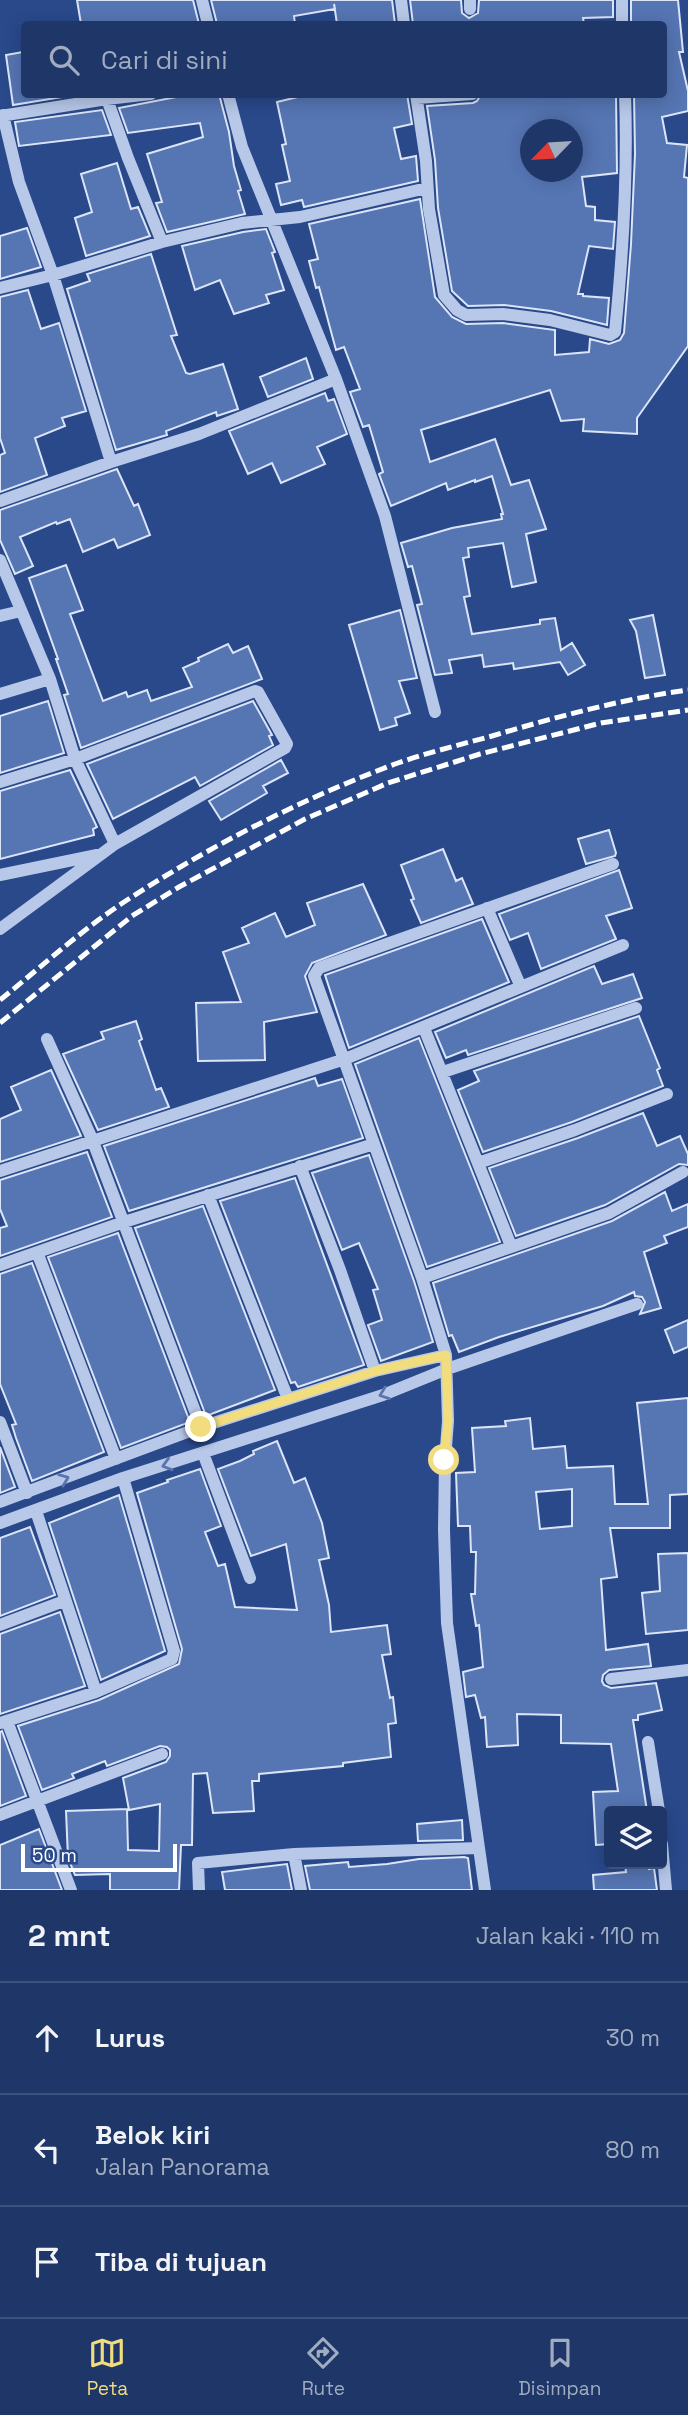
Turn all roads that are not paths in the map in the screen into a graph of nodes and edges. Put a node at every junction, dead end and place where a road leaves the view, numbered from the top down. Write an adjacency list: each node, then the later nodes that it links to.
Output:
1 (202, 0): 4 (street)
2 (401, 0): 5 (street)
3 (622, 0): 6 (street)
4 (207, 21)
5 (404, 21)
6 (622, 21)
7 (116, 98): 11 (street)
8 (229, 98): 14 (street)
9 (417, 98): 13 (street)
10 (625, 98): 13 (street)
11 (107, 99): 12 (street); 15 (street)
12 (1, 115): 16 (street)
13 (427, 188): 14 (street)
14 (273, 219): 15 (street); 18 (street)
15 (162, 242): 16 (street)
16 (52, 275): 17 (street); 19 (street)
17 (0, 288)
18 (336, 379): 19 (street); 26 (street)
19 (111, 462): 20 (street)
20 (0, 501)
21 (0, 560): 22 (street)
22 (21, 611): 23 (street); 24 (street)
23 (0, 616)
24 (50, 679): 25 (street); 27 (street)
25 (0, 694)
26 (435, 712)
27 (75, 759): 28 (street); 29 (street); 29 (street)
28 (0, 782)
29 (114, 844): 30 (street)
30 (101, 854): 32 (street); 34 (street)
31 (613, 864): 33 (street)
32 (0, 875)
33 (488, 908): 36 (street); 40 (street)
34 (0, 929)
35 (623, 945): 36 (street)
36 (520, 985): 38 (street)
37 (636, 1007): 41 (street)
38 (424, 1028): 40 (street); 41 (street)
39 (47, 1040): 43 (street)
40 (345, 1059): 43 (street); 44 (street)
41 (443, 1072): 45 (street)
42 (667, 1094): 45 (street)
43 (92, 1139): 47 (street); 50 (street)
44 (374, 1144): 46 (street); 54 (street)
45 (478, 1163): 51 (street)
46 (300, 1166): 49 (street); 58 (street)
47 (0, 1171)
48 (683, 1172): 51 (street)
49 (208, 1195): 50 (street); 59 (street)
50 (124, 1222): 52 (street); 61 (street)
51 (511, 1246): 54 (street)
52 (37, 1252): 53 (street); 63 (street)
53 (0, 1265)
54 (422, 1279): 56 (street)
55 (636, 1304): 57 (street)
56 (446, 1355): 57 (street); 58 (street)
57 (447, 1370): 62 (street, one-way to 62); 81 (street)
58 (375, 1371): 59 (street)
59 (288, 1399): 61 (street)
60 (0, 1422): 65 (street)
61 (201, 1427): 63 (street)
62 (203, 1453): 64 (street, one-way to 64); 69 (street)
63 (116, 1459): 65 (street, one-way to 63)
64 (123, 1478): 67 (street); 74 (street)
65 (27, 1493): 66 (street)
66 (0, 1502)
67 (36, 1511): 68 (street); 70 (street)
68 (0, 1523)
69 (250, 1578)
70 (64, 1601): 71 (street); 74 (street)
71 (0, 1625)
72 (688, 1670): 73 (street)
73 (611, 1679)
74 (96, 1692): 75 (street)
75 (4, 1722): 78 (street)
76 (648, 1742): 79 (street)
77 (162, 1754): 78 (street)
78 (39, 1801): 80 (street); 84 (street)
79 (658, 1806)
80 (0, 1815)
81 (479, 1848): 82 (street); 87 (street)
82 (295, 1854): 85 (street); 86 (street)
83 (664, 1869): 88 (street)
84 (72, 1890)
85 (199, 1890)
86 (301, 1890)
87 (485, 1890)
88 (666, 1890)

